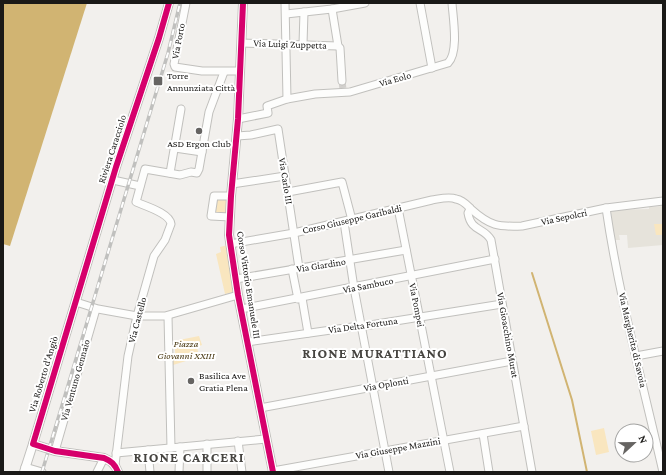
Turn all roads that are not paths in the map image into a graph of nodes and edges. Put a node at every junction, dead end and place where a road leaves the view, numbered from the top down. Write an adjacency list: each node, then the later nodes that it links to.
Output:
1 (169, 3): 27 (street, Riviera Caracciolo)
2 (186, 3): 17 (street, Via Porto)
3 (243, 3): 11 (street, Corso Vittorio Emanuele III)
4 (285, 3): 10 (street)
5 (365, 3): 8 (street)
6 (420, 3): 15 (street)
7 (452, 3): 15 (street, Via Eolo)
8 (332, 9): 9 (street); 14 (street)
9 (304, 12): 10 (street); 13 (street)
10 (286, 14): 12 (street)
11 (242, 43): 12 (street, Via Luigi Zuppetta); 16 (street, Corso Vittorio Emanuele III)
12 (286, 43): 13 (street, Via Luigi Zuppetta); 19 (street)
13 (303, 44): 14 (street, Via Luigi Zuppetta)
14 (338, 46): 18 (street)
15 (432, 68): 19 (street, Via Eolo)
16 (240, 71): 17 (street); 21 (street, Corso Vittorio Emanuele III)
17 (224, 72): 24 (street)
18 (342, 81)
19 (287, 99): 21 (street, Via Eolo)
20 (181, 109): 23 (street)
21 (238, 119): 22 (street, Corso Vittorio Emanuele III)
22 (237, 136): 26 (street, Via Carlo III); 28 (street, Corso Vittorio Emanuele III)
23 (175, 148): 24 (street); 25 (street)
24 (202, 152): 25 (street)
25 (170, 173): 29 (street)
26 (285, 176): 28 (street); 30 (street, Via Carlo III)
27 (113, 180): 29 (street); 50 (street, Riviera Caracciolo)
28 (232, 184): 31 (street, Corso Vittorio Emanuele III)
29 (140, 186): 54 (street, Via Castello)
30 (288, 192): 37 (street); 39 (street, Via Carlo III)
31 (231, 196): 36 (street, Corso Vittorio Emanuele III); 36 (street)
32 (663, 201): 34 (street, Via Sepolcri)
33 (398, 208): 35 (street, Corso Giuseppe Garibaldi); 37 (street, Corso Giuseppe Garibaldi); 41 (street, Via Pompei)
34 (606, 208): 35 (street, Via Sepolcri); 61 (street, Via Margherita di Savoia)
35 (470, 209): 42 (street, Via Gioacchino Murat)
36 (230, 217): 40 (street, Corso Vittorio Emanuele III)
37 (352, 220): 38 (street, Corso Giuseppe Garibaldi)
38 (344, 222): 39 (street, Corso Giuseppe Garibaldi); 43 (street)
39 (294, 233): 40 (street, Corso Giuseppe Garibaldi); 44 (street, Via Carlo III)
40 (230, 244): 46 (street, Corso Vittorio Emanuele III)
41 (406, 250): 43 (street, Via Giardino); 45 (street, Via Pompei)
42 (494, 259): 45 (street, Via Sambuco); 51 (street, Via Gioacchino Murat)
43 (350, 260): 44 (street, Via Giardino); 47 (street)
44 (296, 269): 46 (street, Via Giardino); 49 (street, Via Carlo III)
45 (411, 276): 47 (street, Via Sambuco); 56 (street, Via Pompei)
46 (236, 279): 48 (street, Corso Vittorio Emanuele III)
47 (354, 288): 49 (street, Via Sambuco); 57 (street)
48 (238, 295): 53 (street, Corso Vittorio Emanuele III); 55 (street)
49 (300, 298): 53 (street, Via Sambuco); 58 (street, Via Carlo III)
50 (76, 302): 52 (street); 72 (street, Via Roberto d'Angiò)
51 (502, 304): 56 (street, Via Delta Fortuna); 62 (street, Via Gioacchino Murat)
52 (95, 308): 54 (street); 75 (street, Via Ventuno Gennaio)
53 (241, 309): 59 (street, Corso Vittorio Emanuele III)
54 (137, 316): 55 (street); 78 (street, Via Castello)
55 (168, 316): 74 (street)
56 (419, 317): 57 (street, Via Delta Fortuna); 63 (street, Via Pompei)
57 (361, 326): 58 (street, Via Delta Fortuna); 64 (street)
58 (308, 333): 59 (street, Via Delta Fortuna)
59 (247, 342): 65 (street, Corso Vittorio Emanuele III)
60 (663, 351): 61 (street)
61 (636, 356): 93 (street, Via Margherita di Savoia)
62 (512, 361): 63 (street, Via Oplonti); 66 (street, Via Gioacchino Murat)
63 (431, 376): 64 (street, Via Oplonti); 69 (street, Via Pompei)
64 (373, 387): 65 (street, Via Oplonti); 77 (street)
65 (260, 408): 68 (street, Corso Vittorio Emanuele III)
66 (524, 426): 67 (street, Via Giuseppe Mazzini); 92 (street, Via Gioacchino Murat)
67 (483, 434): 69 (street, Via Giuseppe Mazzini); 91 (street)
68 (266, 439): 70 (street); 88 (street, Corso Vittorio Emanuele III)
69 (444, 440): 77 (street, Via Giuseppe Mazzini); 90 (street, Via Pompei)
70 (238, 441): 71 (street); 87 (street)
71 (207, 444): 73 (street); 86 (street)
72 (37, 445): 75 (street); 81 (street, Via Roberto d'Angiò)
73 (180, 447): 74 (street); 85 (street)
74 (171, 448): 76 (street)
75 (53, 450): 79 (street)
76 (148, 450): 78 (street); 84 (street)
77 (385, 450): 88 (street, Via Giuseppe Mazzini); 89 (street)
78 (116, 453): 80 (street, Via Castello)
79 (104, 458): 80 (street); 83 (street)
80 (116, 468)
81 (24, 471): 82 (street)
82 (42, 472)
83 (97, 472)
84 (150, 472)
85 (179, 472)
86 (207, 472)
87 (242, 472)
88 (273, 472)
89 (389, 472)
90 (450, 472)
91 (489, 472)
92 (532, 472)
93 (663, 472)

